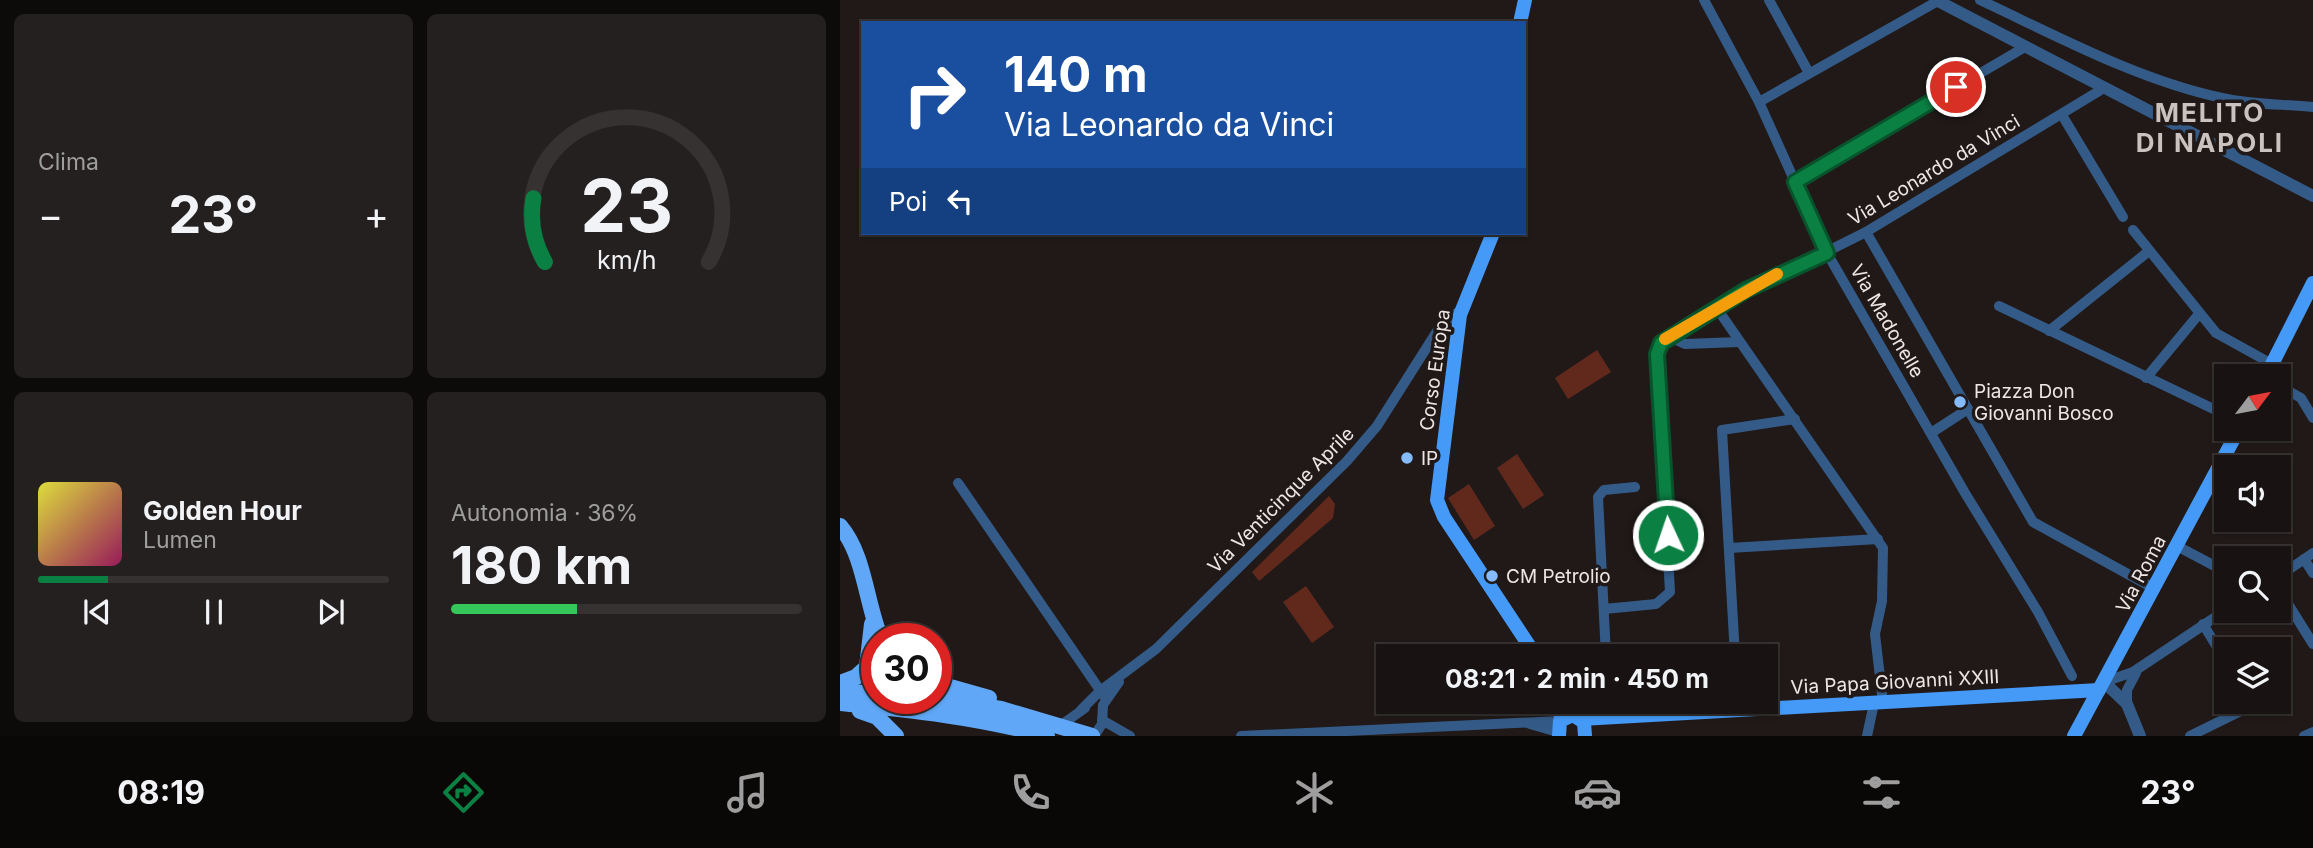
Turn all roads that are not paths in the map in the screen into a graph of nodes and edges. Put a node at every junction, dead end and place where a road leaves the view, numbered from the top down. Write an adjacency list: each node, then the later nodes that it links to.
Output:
1 (1525, 0): 6 (main road)
2 (1704, 0): 10 (street, Via Madonelle)
3 (1769, 0): 8 (street)
4 (1937, 0): 7 (street); 8 (street)
5 (1980, 0): 11 (street)
6 (1520, 21)
7 (2025, 47): 9 (street); 13 (street)
8 (1810, 73): 10 (street)
9 (2104, 88): 12 (street, Via Leonardo da Vinci); 14 (street)
10 (1759, 102): 13 (street, Via Madonelle)
11 (2313, 107)
12 (2062, 115): 15 (street); 17 (street, Via Leonardo da Vinci)
13 (1795, 182): 20 (street, Via Madonelle)
14 (2313, 196)
15 (2123, 217)
16 (2133, 230): 19 (street)
17 (1866, 232): 20 (street, Via Leonardo da Vinci); 35 (street)
18 (1492, 235): 25 (main road, Corso Europa)
19 (2149, 251): 24 (street); 26 (street)
20 (1827, 253): 23 (street, Via Leonardo da Vinci); 39 (street, Via Madonelle)
21 (2313, 283): 32 (main road)
22 (1999, 306): 26 (street)
23 (1716, 307): 28 (street, Via Leonardo da Vinci); 29 (street)
24 (2199, 314): 31 (street); 33 (street)
25 (1456, 318): 27 (street); 30 (main road, Corso Europa)
26 (2049, 331): 33 (street)
27 (1435, 333): 30 (street); 71 (street, Via Venticinque Aprile)
28 (1668, 336): 29 (street); 52 (street)
29 (1739, 342): 38 (street)
30 (1456, 346): 59 (main road, Corso Europa)
31 (2260, 364)
32 (2272, 364)
33 (2146, 378): 36 (street)
34 (2291, 392): 37 (street)
35 (1968, 409): 39 (street); 51 (street)
36 (2214, 409)
37 (2313, 418)
38 (1795, 419): 44 (street); 46 (street)
39 (1931, 433): 65 (street, Via Madonelle)
40 (2233, 441): 45 (main road, Via Roma)
41 (958, 484): 71 (street)
42 (1635, 487): 52 (street)
43 (840, 526): 55 (highway)
44 (1878, 539): 46 (street); 73 (street)
45 (2177, 546): 48 (street); 51 (main road, Via Roma)
46 (1730, 548): 61 (street)
47 (2309, 556): 49 (street); 50 (street)
48 (2214, 566)
49 (2291, 568)
50 (2313, 573)
51 (2155, 589): 64 (main road, Via Roma)
52 (1604, 609): 60 (street)
53 (2291, 609): 62 (street)
54 (2214, 617): 57 (street)
55 (872, 618): 56 (highway); 66 (highway)
56 (874, 623)
57 (2203, 624): 58 (street); 63 (street)
58 (2214, 642)
59 (1528, 644)
60 (1605, 644)
61 (1734, 644)
62 (2313, 644)
63 (2141, 667): 64 (street); 74 (street)
64 (2118, 673): 67 (main road, Via Roma)
65 (2072, 676)
66 (840, 683)
67 (2102, 686): 73 (main road, Via Papa Giovanni XXIII); 74 (street); 94 (main road, Via Roma)
68 (952, 687): 83 (highway, bridge)
69 (840, 691): 70 (highway)
70 (861, 693)
71 (1103, 695): 77 (street, Via Venticinque Aprile); 80 (street)
72 (952, 702): 83 (highway, bridge)
73 (1878, 703): 76 (main road, Via Papa Giovanni XXIII); 93 (street)
74 (2127, 704): 95 (street)
75 (840, 705): 86 (highway); 88 (highway)
76 (1778, 705)
77 (1081, 710): 80 (street); 88 (street, Via Venticinque Aprile)
78 (1644, 714): 81 (main road, Via Papa Giovanni XXIII)
79 (2233, 714): 96 (street)
80 (1102, 716): 89 (street); 90 (street)
81 (1609, 717): 82 (main road, Via Papa Giovanni XXIII); 92 (main road)
82 (1566, 724): 84 (street, Via Papa Giovanni XXIII); 92 (main road)
83 (1073, 729): 89 (highway, bridge)
84 (1416, 731): 91 (street, Via Papa Giovanni XXIII)
85 (2313, 732): 97 (street)
86 (897, 736)
87 (1001, 736): 88 (highway)
88 (1047, 736)
89 (1093, 736)
90 (1130, 736)
91 (1241, 736)
92 (1585, 736)
93 (1867, 736)
94 (2074, 736)
95 (2140, 736)
96 (2190, 736)
97 (2304, 736)

